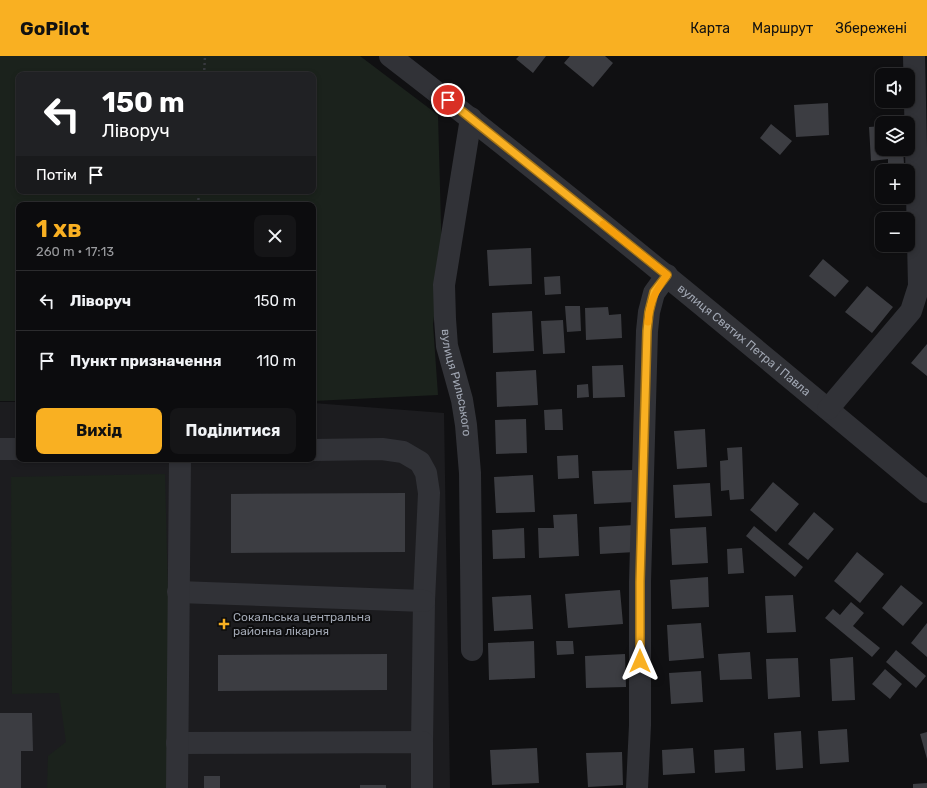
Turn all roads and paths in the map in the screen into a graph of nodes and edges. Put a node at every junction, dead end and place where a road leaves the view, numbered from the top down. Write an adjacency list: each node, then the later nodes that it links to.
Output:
1 (205, 56): 4 (path)
2 (390, 56): 5 (street, вулиця Святих Петра і Павла)
3 (914, 56): 7 (street)
4 (204, 72)
5 (471, 118): 6 (street, вулиця Святих Петра і Павла); 15 (street, вулиця Рильського)
6 (667, 275): 7 (street, вулиця Святих Петра і Павла); 20 (street)
7 (828, 409): 12 (street, вулиця Святих Петра і Павла)
8 (0, 449): 9 (street)
9 (16, 449)
10 (316, 450): 14 (street)
11 (180, 462): 13 (street)
12 (927, 492)
13 (178, 592): 14 (street); 17 (street)
14 (424, 601): 16 (street)
15 (472, 650)
16 (422, 742): 17 (street); 19 (street)
17 (177, 743): 18 (street)
18 (177, 788)
19 (422, 788)
20 (637, 788)

